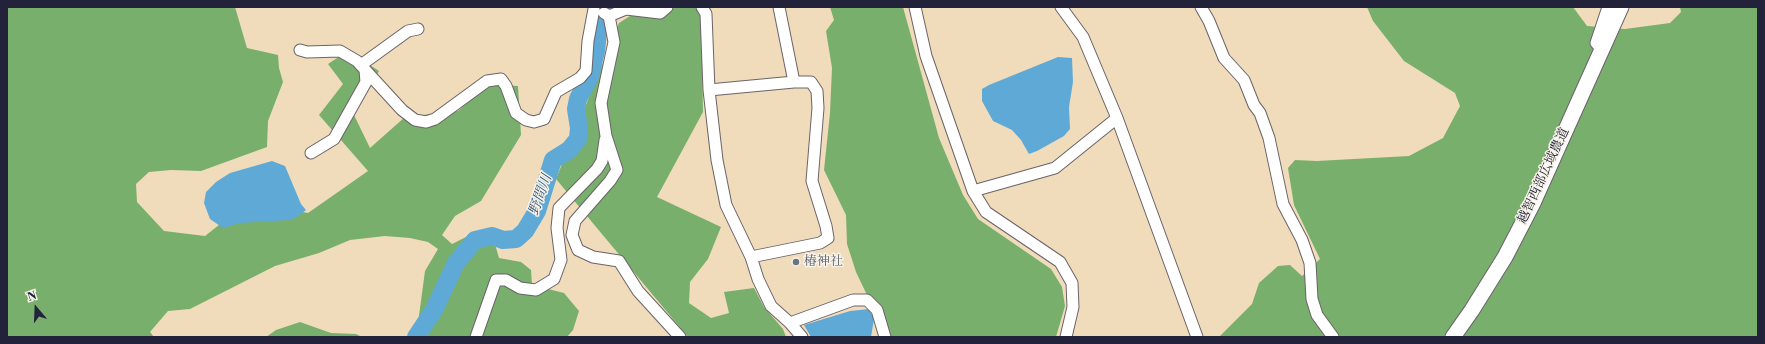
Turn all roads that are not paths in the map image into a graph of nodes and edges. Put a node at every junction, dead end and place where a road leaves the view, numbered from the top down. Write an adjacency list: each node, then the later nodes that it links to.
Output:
1 (667, 7): 10 (street)
2 (702, 7): 16 (street)
3 (779, 7): 15 (street)
4 (915, 7): 20 (street)
5 (1061, 7): 17 (street)
6 (1201, 7): 29 (street)
7 (1608, 7): 13 (street)
8 (1621, 7): 13 (street, 越智西部広域農道)
9 (595, 8): 10 (street); 14 (street)
10 (610, 16): 18 (street)
11 (418, 29): 14 (street)
12 (300, 50): 14 (street)
13 (1602, 50): 30 (street, 越智西部広域農道)
14 (363, 68): 19 (street)
15 (794, 82): 16 (street); 21 (street)
16 (709, 90): 21 (street)
17 (1117, 118): 20 (street); 28 (street)
18 (606, 136): 23 (street); 24 (street)
19 (311, 153)
20 (973, 192): 27 (street)
21 (751, 257): 22 (street)
22 (790, 323): 25 (street); 26 (street)
23 (476, 337)
24 (680, 337)
25 (802, 337)
26 (885, 337)
27 (1066, 337)
28 (1196, 337)
29 (1332, 337)
30 (1453, 337)

